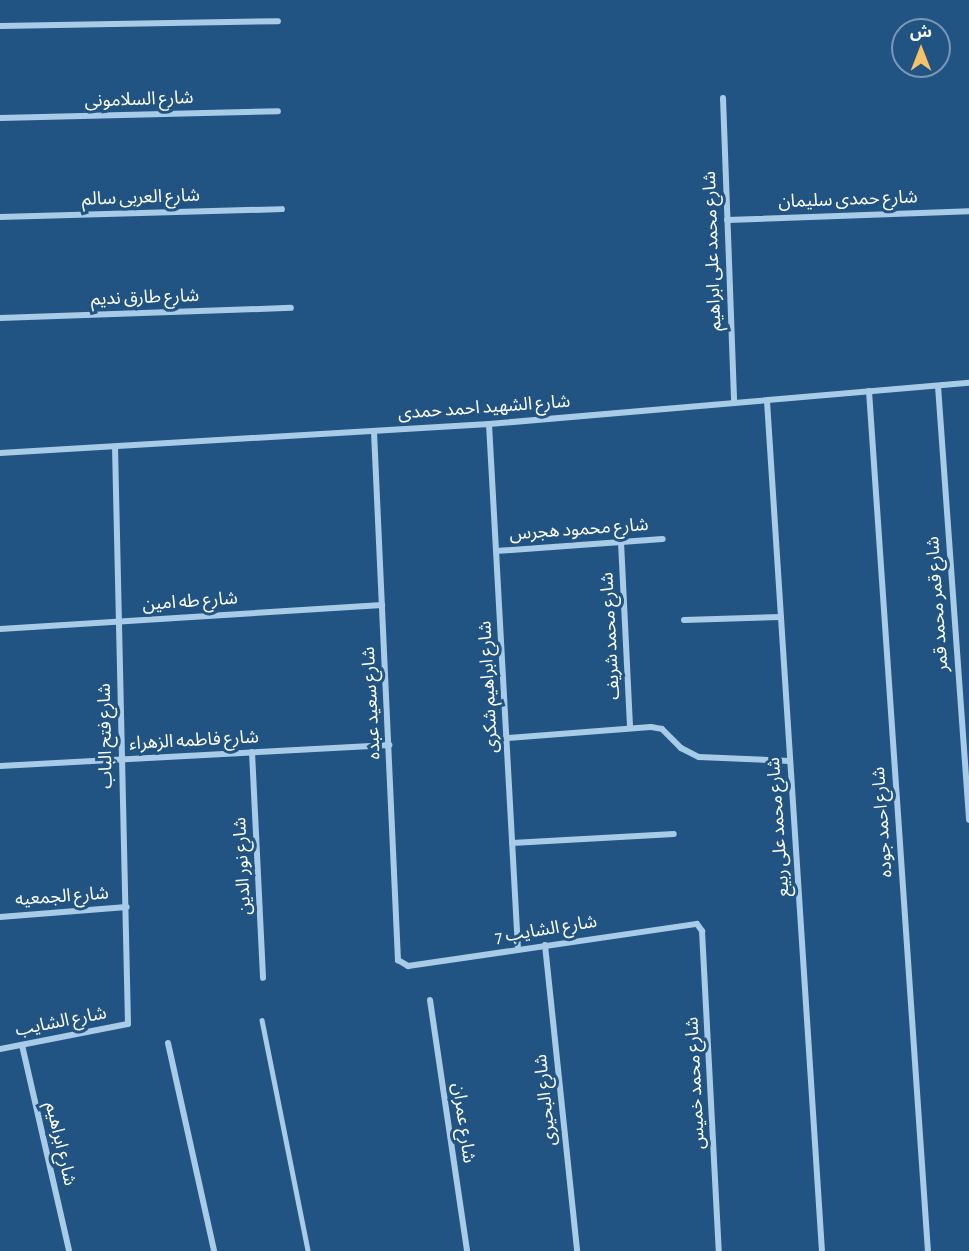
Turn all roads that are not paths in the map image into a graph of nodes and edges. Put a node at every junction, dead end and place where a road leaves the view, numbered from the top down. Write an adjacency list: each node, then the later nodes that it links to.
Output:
1 (278, 21): 2 (street)
2 (0, 27)
3 (723, 98): 9 (street, شارع محمد على ابراهيم)
4 (278, 111): 5 (street, شارع السلامونى)
5 (0, 118)
6 (282, 209): 8 (street, شارع العربى سالم)
7 (969, 211): 9 (street, شارع حمدى سليمان)
8 (0, 217)
9 (727, 220): 16 (street, شارع محمد على ابراهيم)
10 (291, 308): 11 (street, شارع طارق نديم)
11 (0, 318)
12 (969, 383): 13 (street, شارع الشهيد احمد حمدى)
13 (938, 386): 14 (street, شارع الشهيد احمد حمدى); 36 (street, شارع قمر محمد قمر)
14 (869, 392): 15 (street, شارع الشهيد احمد حمدى); 59 (street, شارع احمد جوده)
15 (767, 401): 16 (street, شارع الشهيد احمد حمدى); 25 (street, شارع محمد على ربيع)
16 (734, 404): 17 (street, شارع الشهيد احمد حمدى)
17 (489, 424): 18 (street, شارع الشهيد احمد حمدى); 23 (street, شارع ابراهيم شكرى)
18 (374, 432): 19 (street, شارع الشهيد احمد حمدى); 24 (street, شارع سعيد عبده)
19 (115, 447): 20 (street, شارع الشهيد احمد حمدى); 27 (street, شارع فتح الباب)
20 (0, 453)
21 (663, 539): 22 (street, شارع محمود هجرس)
22 (621, 542): 23 (street, شارع محمود هجرس); 29 (street, شارع محمد شريف)
23 (496, 551): 30 (street, شارع ابراهيم شكرى)
24 (382, 604): 27 (street, شارع طه امين); 31 (street, شارع سعيد عبده)
25 (781, 616): 26 (street); 34 (street, شارع محمد على ربيع)
26 (684, 620)
27 (119, 621): 28 (street, شارع طه امين); 33 (street, شارع فتح الباب)
28 (0, 629)
29 (630, 728): 30 (street); 34 (street)
30 (507, 738): 38 (street, شارع ابراهيم شكرى)
31 (389, 745): 32 (street, شارع فاطمه الزهراء); 44 (street, شارع سعيد عبده)
32 (252, 752): 33 (street, شارع فاطمه الزهراء); 45 (street, شارع نور الدين)
33 (121, 760): 35 (street, شارع فاطمه الزهراء); 39 (street, شارع فتح الباب)
34 (790, 761): 58 (street, شارع محمد على ربيع)
35 (0, 766)
36 (969, 820)
37 (674, 834): 38 (street)
38 (512, 843): 43 (street, شارع ابراهيم شكرى)
39 (127, 907): 40 (street, شارع الجمعيه); 48 (street, شارع فتح الباب)
40 (0, 917)
41 (688, 924): 42 (street, شارع الشايب 7); 57 (street, شارع محمد خميس)
42 (545, 945): 43 (street, شارع الشايب 7); 56 (street, شارع البحيرى)
43 (518, 949): 44 (street, شارع الشايب 7)
44 (408, 966)
45 (263, 978)
46 (430, 1000): 55 (street, شارع عمران)
47 (262, 1020): 54 (lane)
48 (129, 1024): 50 (street, شارع الشايب)
49 (168, 1043): 53 (street)
50 (22, 1045): 51 (street, شارع الشايب); 52 (street, شارع ابراهيم)
51 (0, 1049)
52 (69, 1251)
53 (214, 1251)
54 (308, 1251)
55 (467, 1251)
56 (577, 1251)
57 (719, 1251)
58 (822, 1251)
59 (928, 1251)

